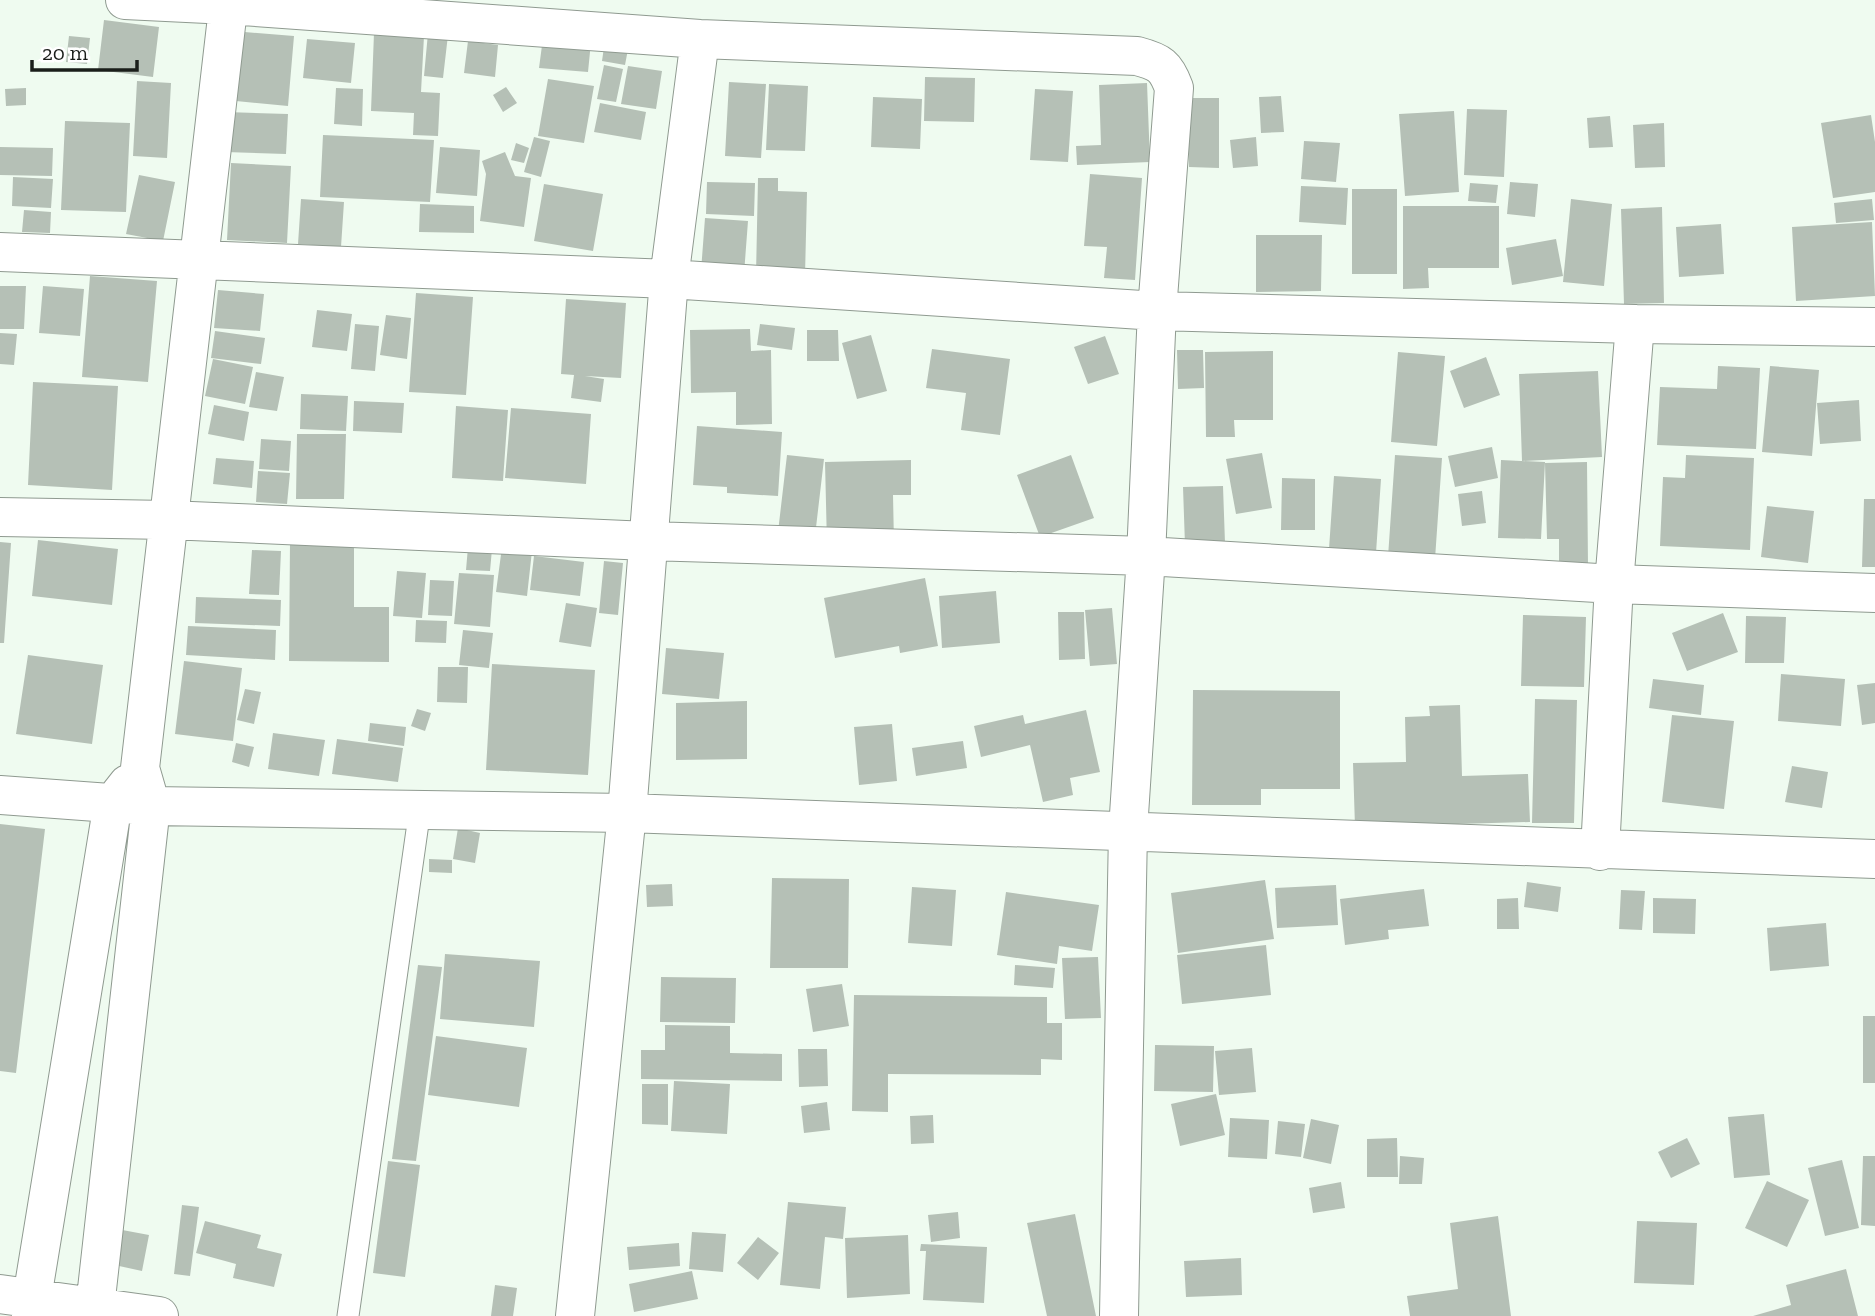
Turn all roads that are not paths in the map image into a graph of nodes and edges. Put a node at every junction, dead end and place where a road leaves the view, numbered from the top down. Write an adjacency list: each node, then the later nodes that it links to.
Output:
1 (125, 0): 2 (street)
2 (228, 2): 3 (street); 5 (street)
3 (700, 39): 6 (street); 7 (street)
4 (0, 252): 5 (street)
5 (197, 261): 6 (street); 11 (street)
6 (669, 279): 7 (street); 12 (street)
7 (1157, 311): 8 (street); 13 (street)
8 (1635, 324): 9 (street); 14 (street)
9 (1875, 327)
10 (0, 517): 11 (street)
11 (168, 520): 12 (street); 16 (street)
12 (648, 541): 13 (street); 21 (street)
13 (1146, 556): 14 (street); 22 (street)
14 (1614, 584): 15 (street); 23 (street)
15 (1875, 593)
16 (140, 768): 18 (street); 19 (street)
17 (0, 795): 18 (street)
18 (113, 803): 19 (street); 25 (street)
19 (151, 806): 20 (street); 26 (street)
20 (420, 809): 21 (street); 28 (lane)
21 (627, 813): 22 (street); 29 (street)
22 (1128, 830): 23 (street); 30 (street)
23 (1600, 851): 24 (street)
24 (1875, 859)
25 (21, 1303): 26 (street)
26 (95, 1312): 27 (street)
27 (159, 1316)
28 (348, 1316)
29 (575, 1316)
30 (1119, 1316)

